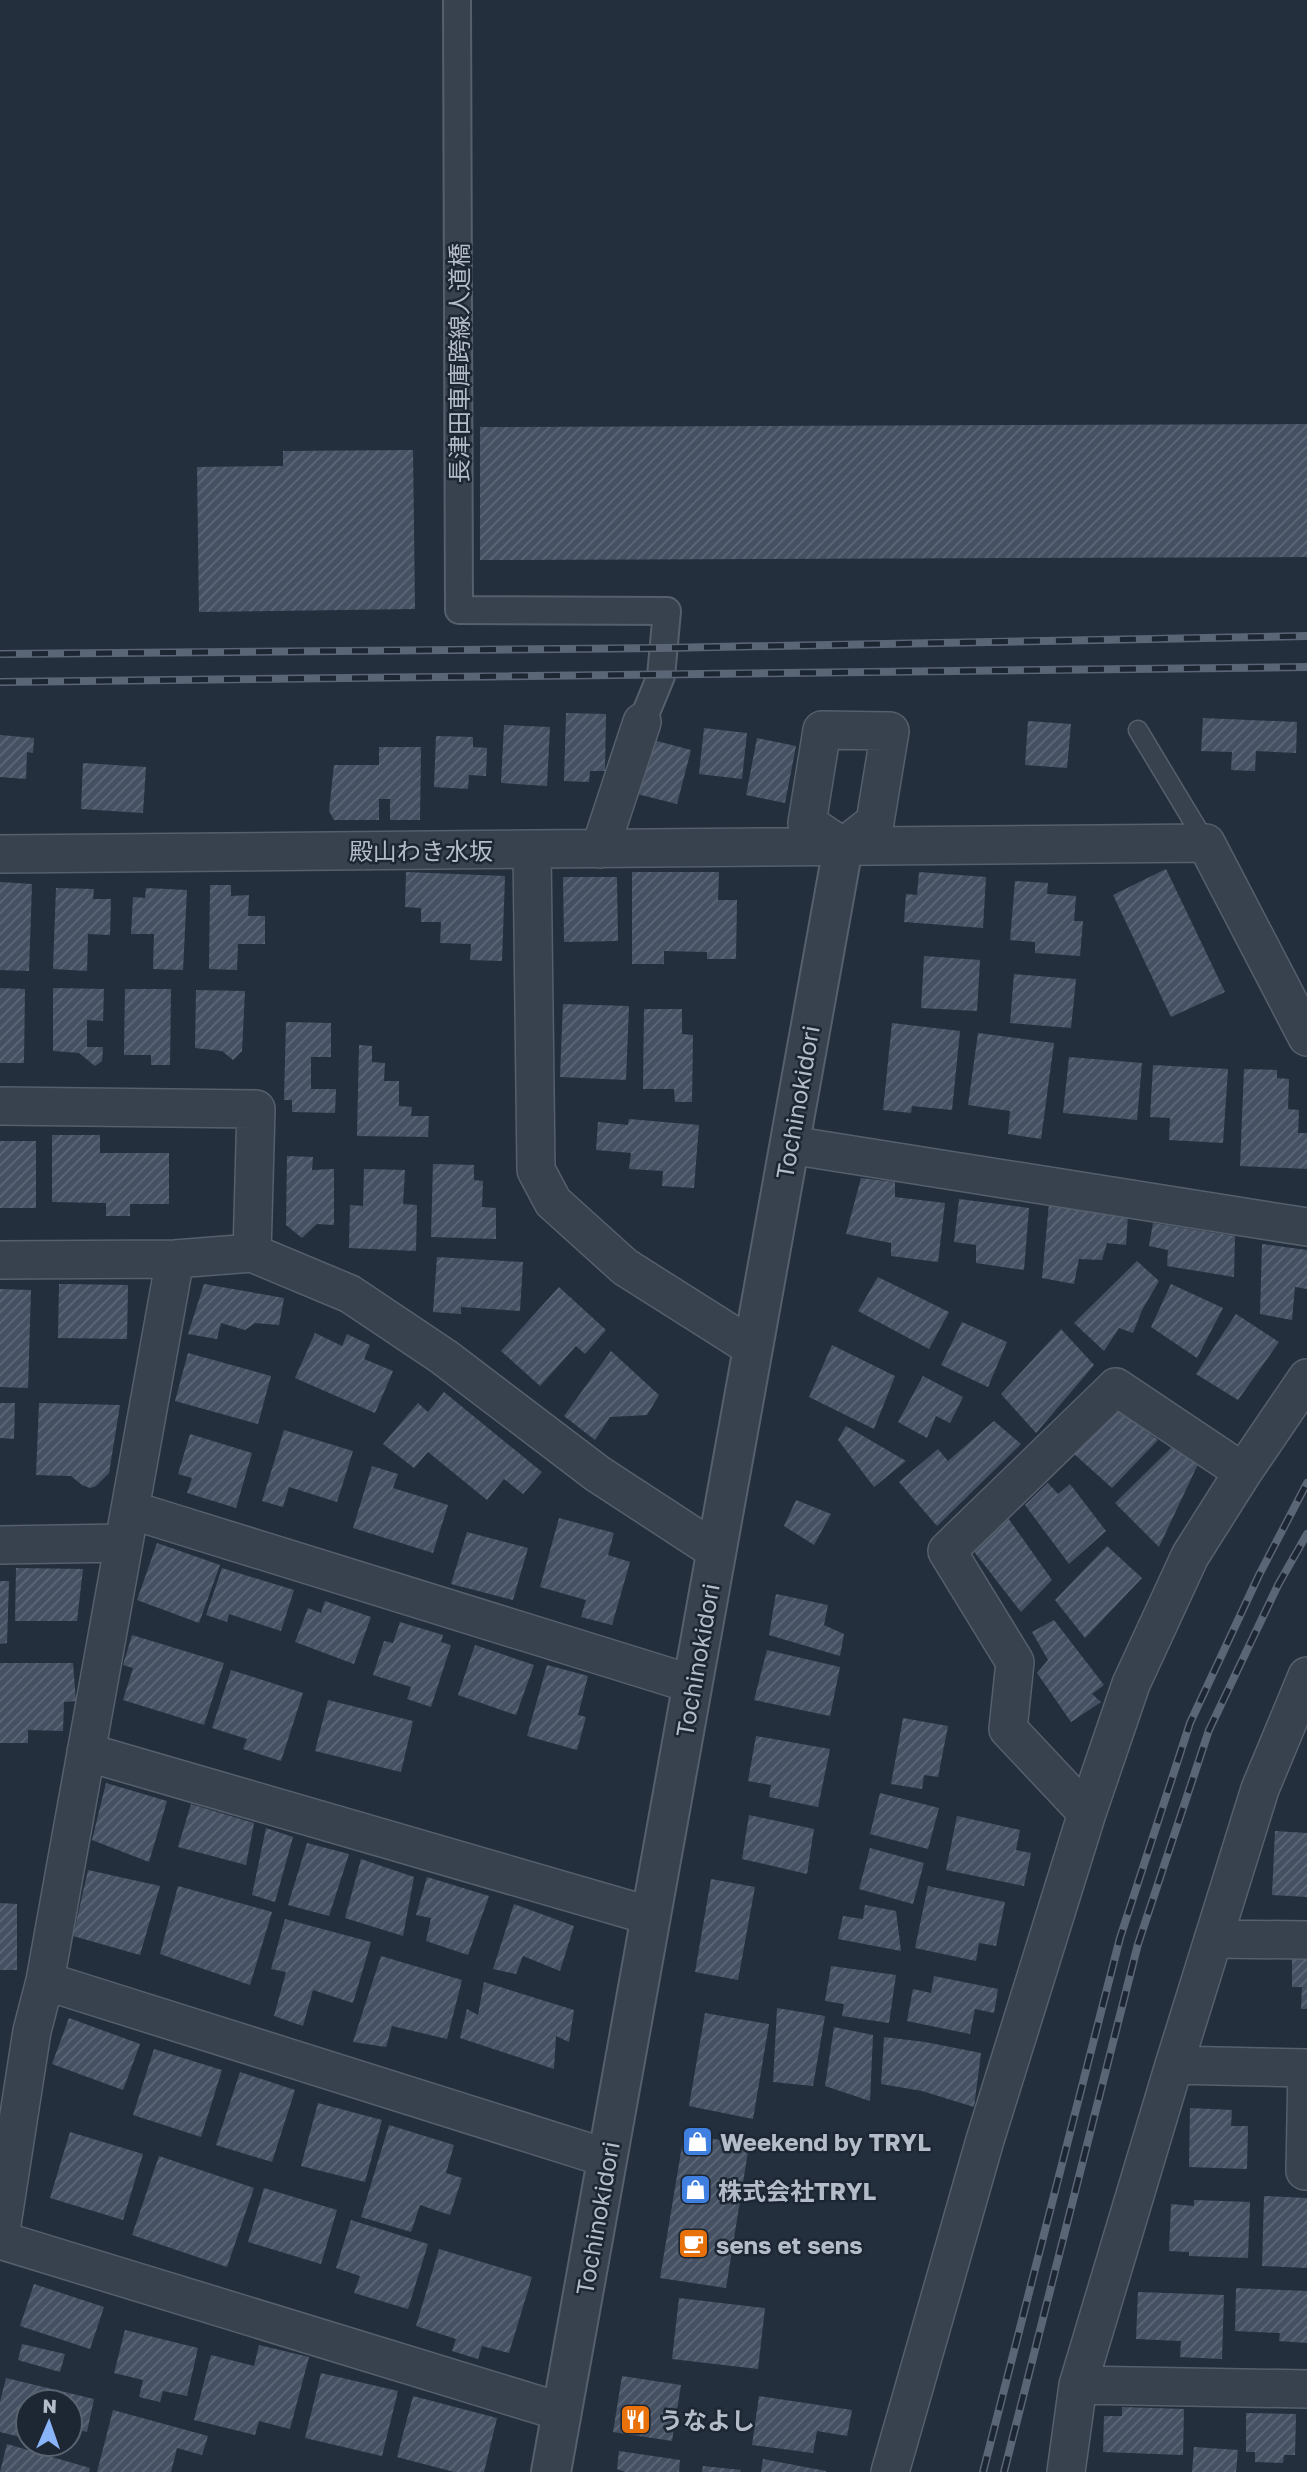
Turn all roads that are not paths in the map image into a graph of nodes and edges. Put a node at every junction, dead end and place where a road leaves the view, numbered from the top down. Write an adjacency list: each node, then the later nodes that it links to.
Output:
1 (457, 0): 2 (street, 長津田車庫跨線人道橋)
2 (642, 722): 7 (street)
3 (1138, 730): 4 (lane)
4 (1206, 843): 5 (street, 殿山わき水坂); 9 (street)
5 (843, 847): 7 (street, 殿山わき水坂); 11 (street, Tochinokidori)
6 (532, 849): 7 (street, 殿山わき水坂); 8 (street, 殿山わき水坂); 16 (street)
7 (600, 849)
8 (0, 854)
9 (1307, 1037)
10 (0, 1106): 13 (street)
11 (790, 1145): 12 (street); 16 (street, Tochinokidori)
12 (1307, 1227)
13 (253, 1253): 15 (street); 21 (street)
14 (0, 1259): 15 (street)
15 (175, 1259): 19 (street)
16 (752, 1348): 21 (street, Tochinokidori)
17 (1307, 1378): 18 (street)
18 (1243, 1472): 25 (street); 25 (street)
19 (126, 1526): 20 (street); 23 (street); 24 (street)
20 (0, 1545)
21 (716, 1550): 23 (street, Tochinokidori)
22 (1307, 1676): 27 (street)
23 (692, 1684): 26 (street, Tochinokidori)
24 (86, 1752): 26 (street); 29 (street)
25 (1087, 1813): 39 (street)
26 (651, 1916): 32 (street, Tochinokidori)
27 (1213, 1939): 28 (street); 31 (street)
28 (1307, 1940)
29 (45, 1981): 30 (street); 32 (street)
30 (16, 2030): 34 (street)
31 (1174, 2065): 33 (street); 35 (street)
32 (607, 2158): 37 (street, Tochinokidori)
33 (1307, 2171)
34 (0, 2239): 37 (street)
35 (1078, 2385): 36 (street); 40 (street)
36 (1307, 2389)
37 (562, 2412): 38 (street, Tochinokidori)
38 (551, 2472)
39 (890, 2472)
40 (1066, 2472)

